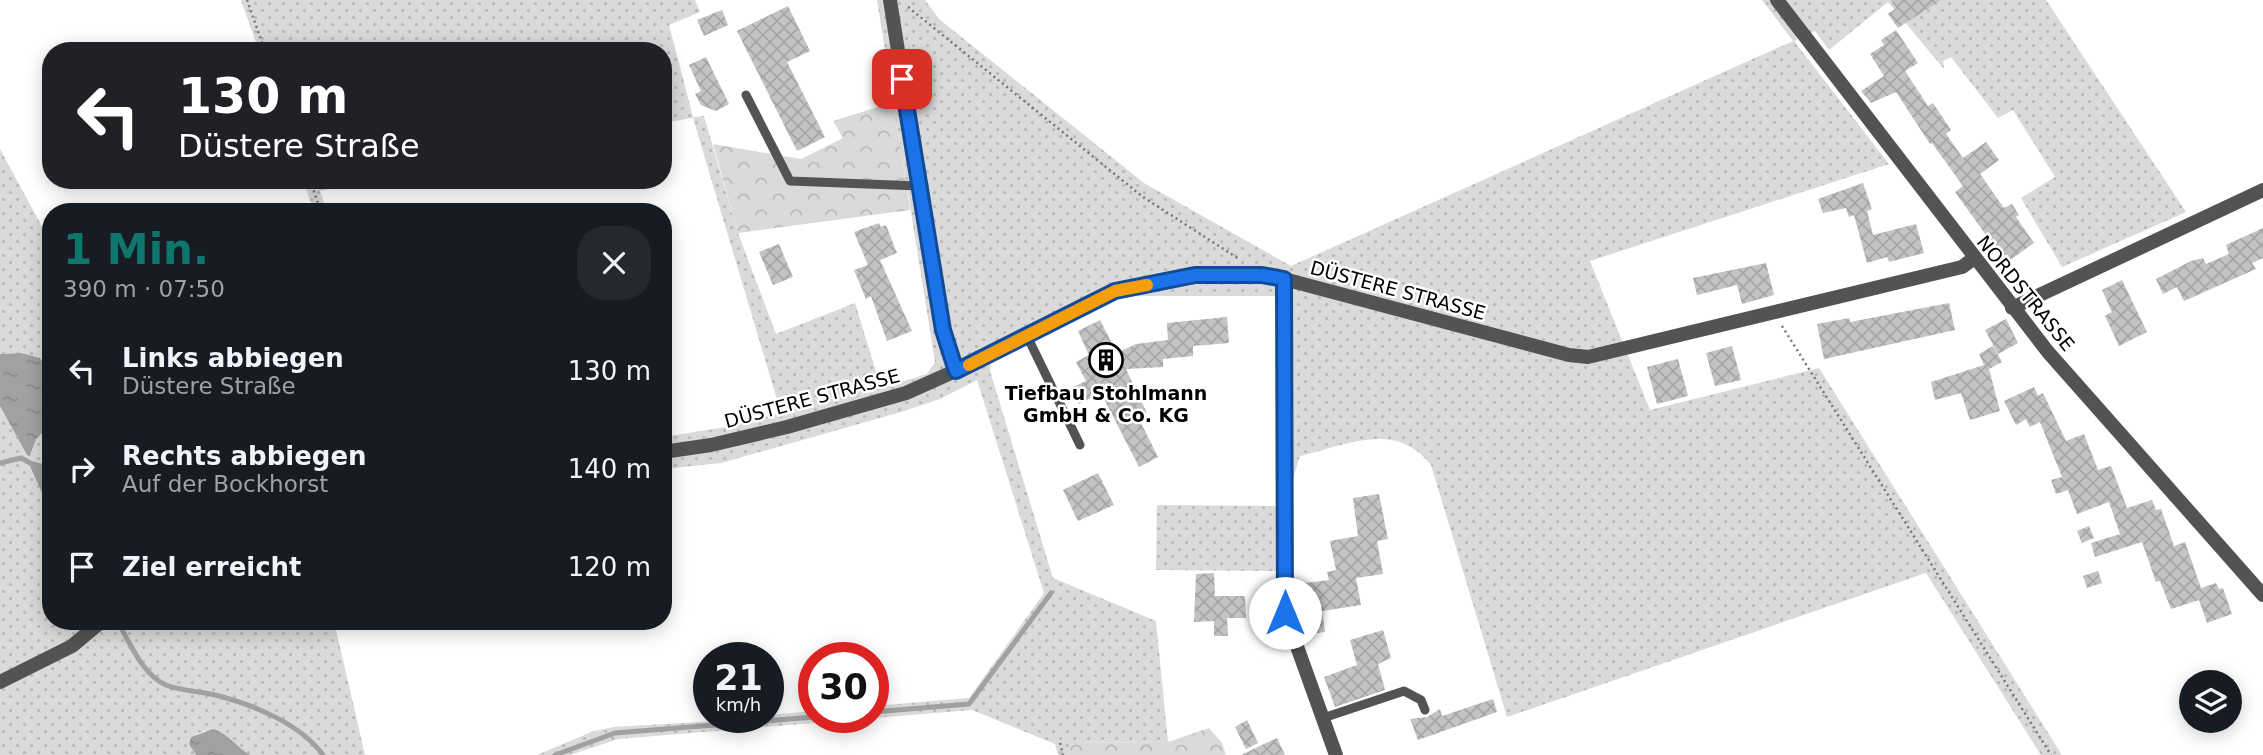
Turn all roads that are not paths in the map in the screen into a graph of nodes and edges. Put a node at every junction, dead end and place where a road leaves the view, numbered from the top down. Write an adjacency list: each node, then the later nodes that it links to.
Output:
1 (890, 0): 4 (street)
2 (1777, 0): 6 (street, NORDSTRASSE)
3 (746, 95): 4 (lane)
4 (919, 186): 10 (street)
5 (2263, 190): 8 (street)
6 (1973, 259): 7 (street, DÜSTERE STRASSE); 8 (street, NORDSTRASSE)
7 (1284, 279): 9 (street, DÜSTERE STRASSE); 17 (street)
8 (2011, 308): 13 (street, NORDSTRASSE)
9 (1027, 337): 10 (street, DÜSTERE STRASSE); 11 (lane)
10 (956, 371): 12 (street, DÜSTERE STRASSE)
11 (1080, 444)
12 (672, 450)
13 (2263, 595)
14 (91, 630): 15 (street)
15 (0, 682)
16 (1425, 710): 17 (lane)
17 (1323, 718): 18 (street)
18 (1336, 755)

